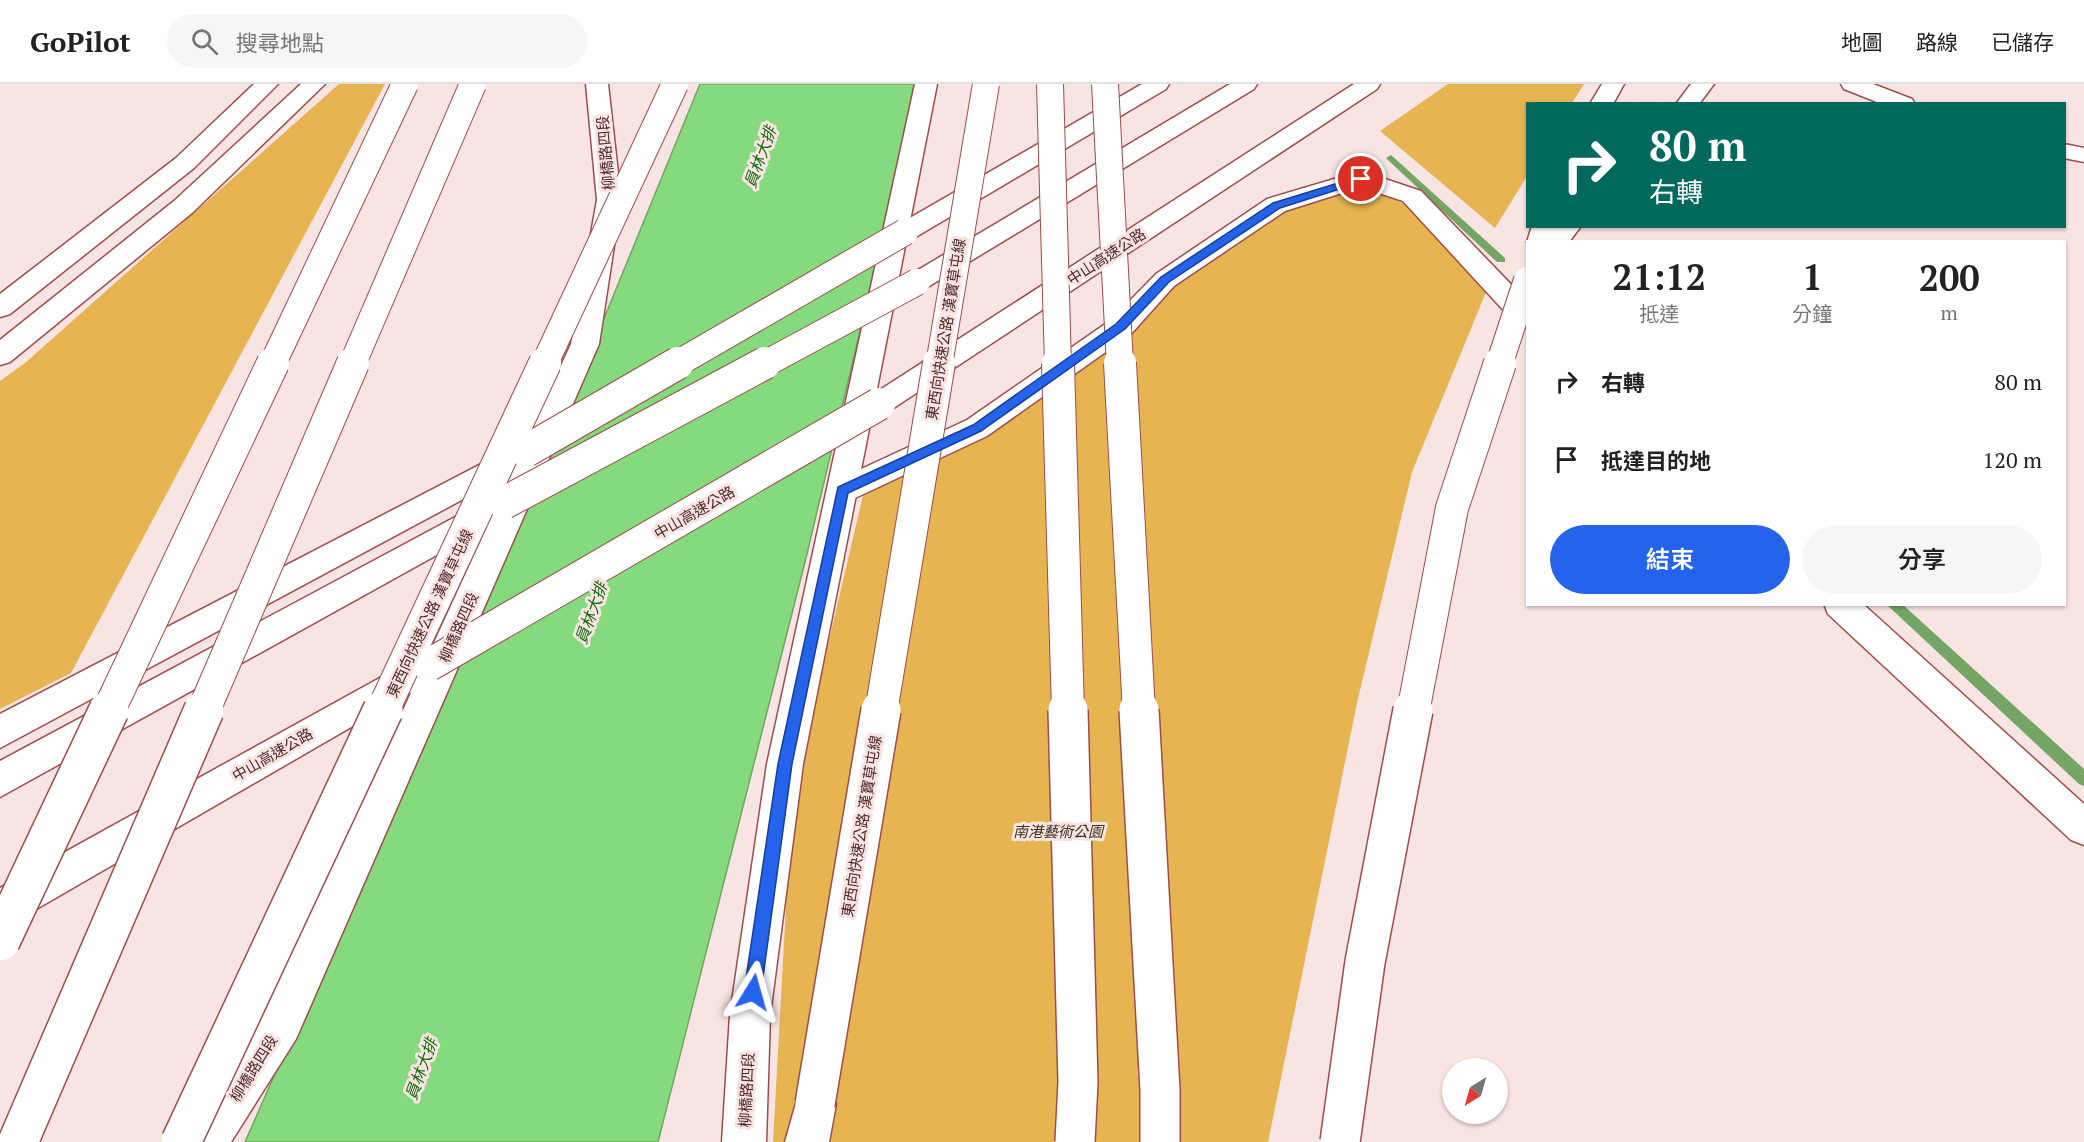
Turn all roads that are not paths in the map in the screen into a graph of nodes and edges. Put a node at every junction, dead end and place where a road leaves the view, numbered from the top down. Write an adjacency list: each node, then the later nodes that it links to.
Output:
1 (267, 84): 25 (main road)
2 (314, 84): 26 (main road)
3 (405, 84): 33 (main road, bridge)
4 (473, 84): 34 (main road, bridge)
5 (597, 84): 36 (main road, 柳橋路四段)
6 (675, 84): 35 (main road, 東西向快速公路 漢寶草屯線, bridge)
7 (926, 84): 27 (main road, 柳橋路四段)
8 (986, 84): 38 (main road, 東西向快速公路 漢寶草屯線, bridge)
9 (1050, 84): 39 (main road, bridge)
10 (1105, 84): 40 (main road, bridge)
11 (1158, 84): 29 (main road, bridge)
12 (1246, 84): 30 (main road, bridge)
13 (1368, 84): 32 (main road, 中山高速公路, bridge)
14 (1613, 84): 17 (main road)
15 (1703, 84): 18 (main road)
16 (1852, 84): 19 (main road)
17 (1602, 102)
18 (1689, 102)
19 (1899, 102)
20 (2066, 151): 21 (main road)
21 (2084, 155)
22 (1564, 228): 23 (main road)
23 (1545, 236)
24 (1522, 294): 27 (main road); 41 (main road, bridge)
25 (0, 308)
26 (0, 355)
27 (842, 490): 37 (main road, 柳橋路四段)
28 (1842, 606): 31 (main road)
29 (0, 732)
30 (0, 780)
31 (2084, 828)
32 (0, 909)
33 (0, 941)
34 (18, 1142)
35 (182, 1142)
36 (206, 1142)
37 (744, 1142)
38 (807, 1142)
39 (1075, 1142)
40 (1160, 1142)
41 (1340, 1142)

